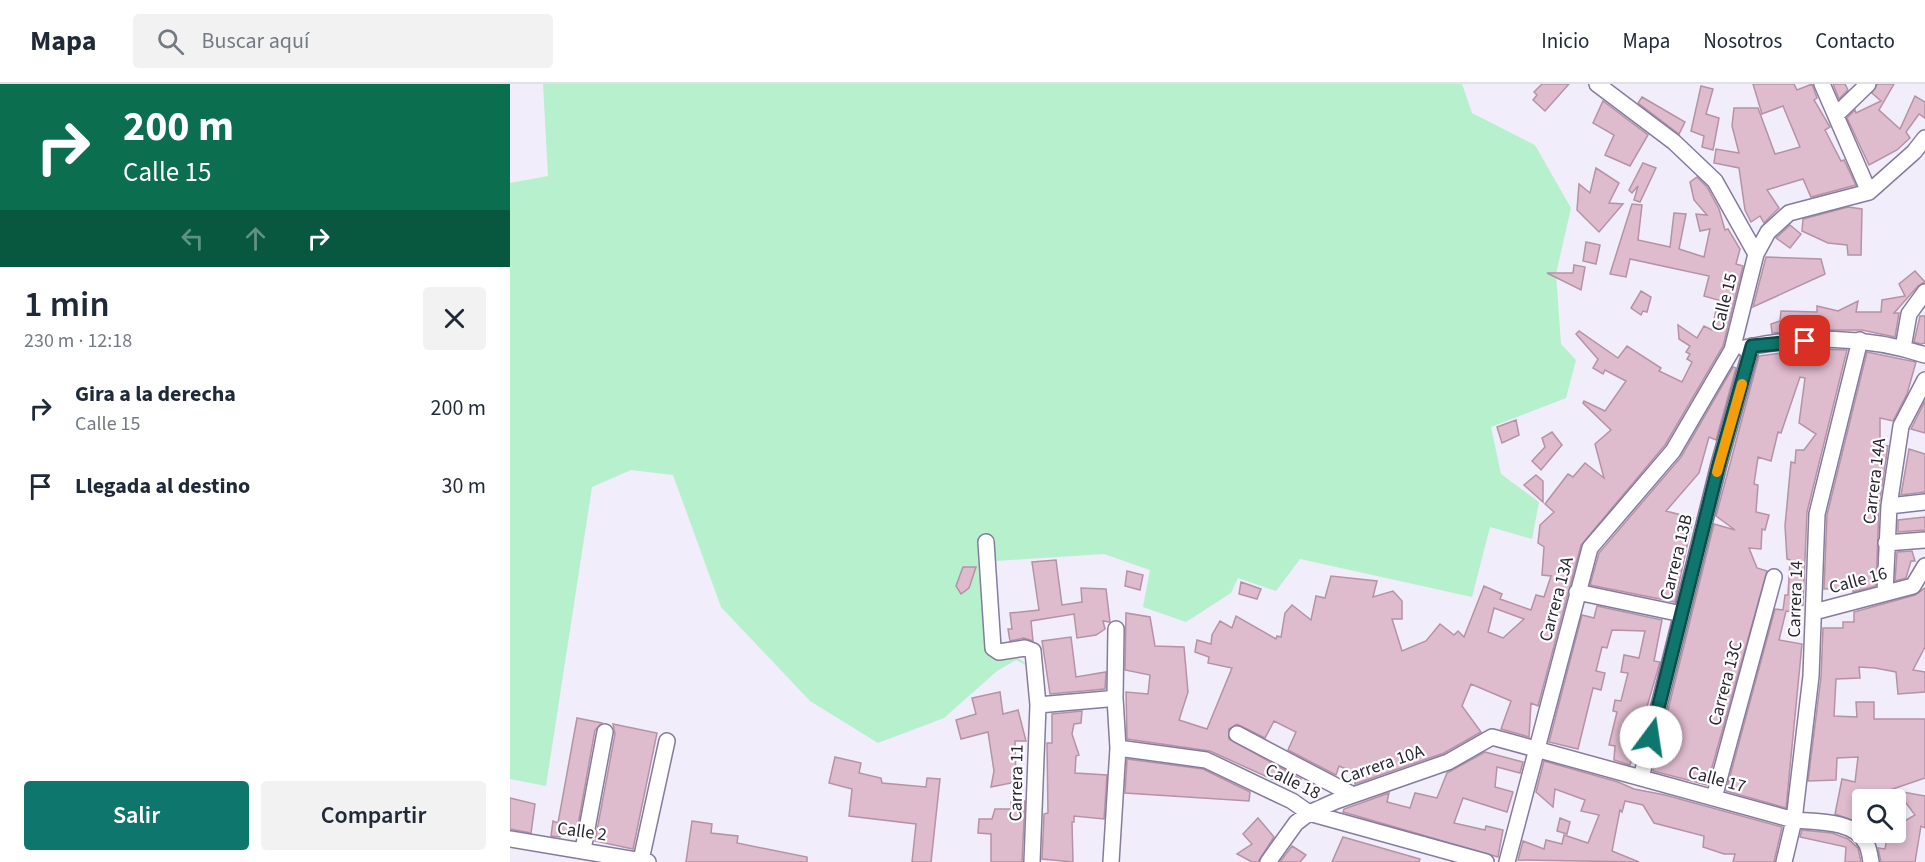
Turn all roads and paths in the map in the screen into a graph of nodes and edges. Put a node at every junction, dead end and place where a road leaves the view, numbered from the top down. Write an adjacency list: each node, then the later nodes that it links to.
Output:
1 (1597, 84): 7 (street)
2 (1822, 84): 4 (street)
3 (1868, 84): 4 (street)
4 (1837, 114): 6 (street)
5 (1925, 138): 6 (street)
6 (1869, 192): 7 (street, Calle 15)
7 (1756, 254): 12 (street, Calle 15)
8 (1925, 292): 11 (street)
9 (1860, 340): 10 (street, Calle 15); 11 (street, Calle 15); 24 (street, Carrera 14)
10 (1752, 346): 12 (street, Calle 15); 25 (street, Carrera 13B)
11 (1903, 348): 13 (street, Calle 15)
12 (1732, 350): 22 (street, Carrera 13A)
13 (1925, 355)
14 (1925, 380): 16 (street, Carrera 14A)
15 (1925, 502): 16 (street)
16 (1889, 506): 19 (street, Carrera 14A)
17 (1925, 540): 19 (street)
18 (986, 542): 28 (street, Carrera 11)
19 (1886, 543): 23 (street, Carrera 14A)
20 (1925, 566): 23 (street, Calle 16)
21 (1774, 577): 37 (street, Carrera 13C)
22 (1577, 592): 25 (street); 34 (street, Carrera 13A)
23 (1885, 593): 24 (street, Calle 16)
24 (1814, 612): 39 (street, Carrera 14)
25 (1682, 614): 35 (street, Carrera 13B)
26 (1116, 629): 33 (street)
27 (1107, 699): 28 (street)
28 (1038, 705): 44 (street, Carrera 11)
29 (605, 732): 41 (street)
30 (1237, 734): 36 (street)
31 (1492, 737): 34 (street, Calle 17); 36 (street, Carrera 10A)
32 (667, 741): 43 (street)
33 (1118, 748): 38 (street, Calle 18); 45 (street)
34 (1537, 750): 35 (street, Calle 17); 48 (street, Carrera 13A)
35 (1641, 778): 37 (street, Calle 17)
36 (1353, 795): 38 (street, Carrera 10A)
37 (1714, 798): 39 (street, Calle 17)
38 (1309, 813): 46 (street, Carrera 10A); 47 (street, Calle 18)
39 (1794, 820): 49 (street, Carrera 14); 50 (street, Calle 17)
40 (510, 839): 42 (street, Calle 2)
41 (583, 850): 42 (street, Calle 2); 43 (street, Calle 2)
42 (564, 855)
43 (644, 861)
44 (1032, 862)
45 (1111, 862)
46 (1268, 862)
47 (1486, 862)
48 (1507, 862)
49 (1784, 862)
50 (1871, 862)

